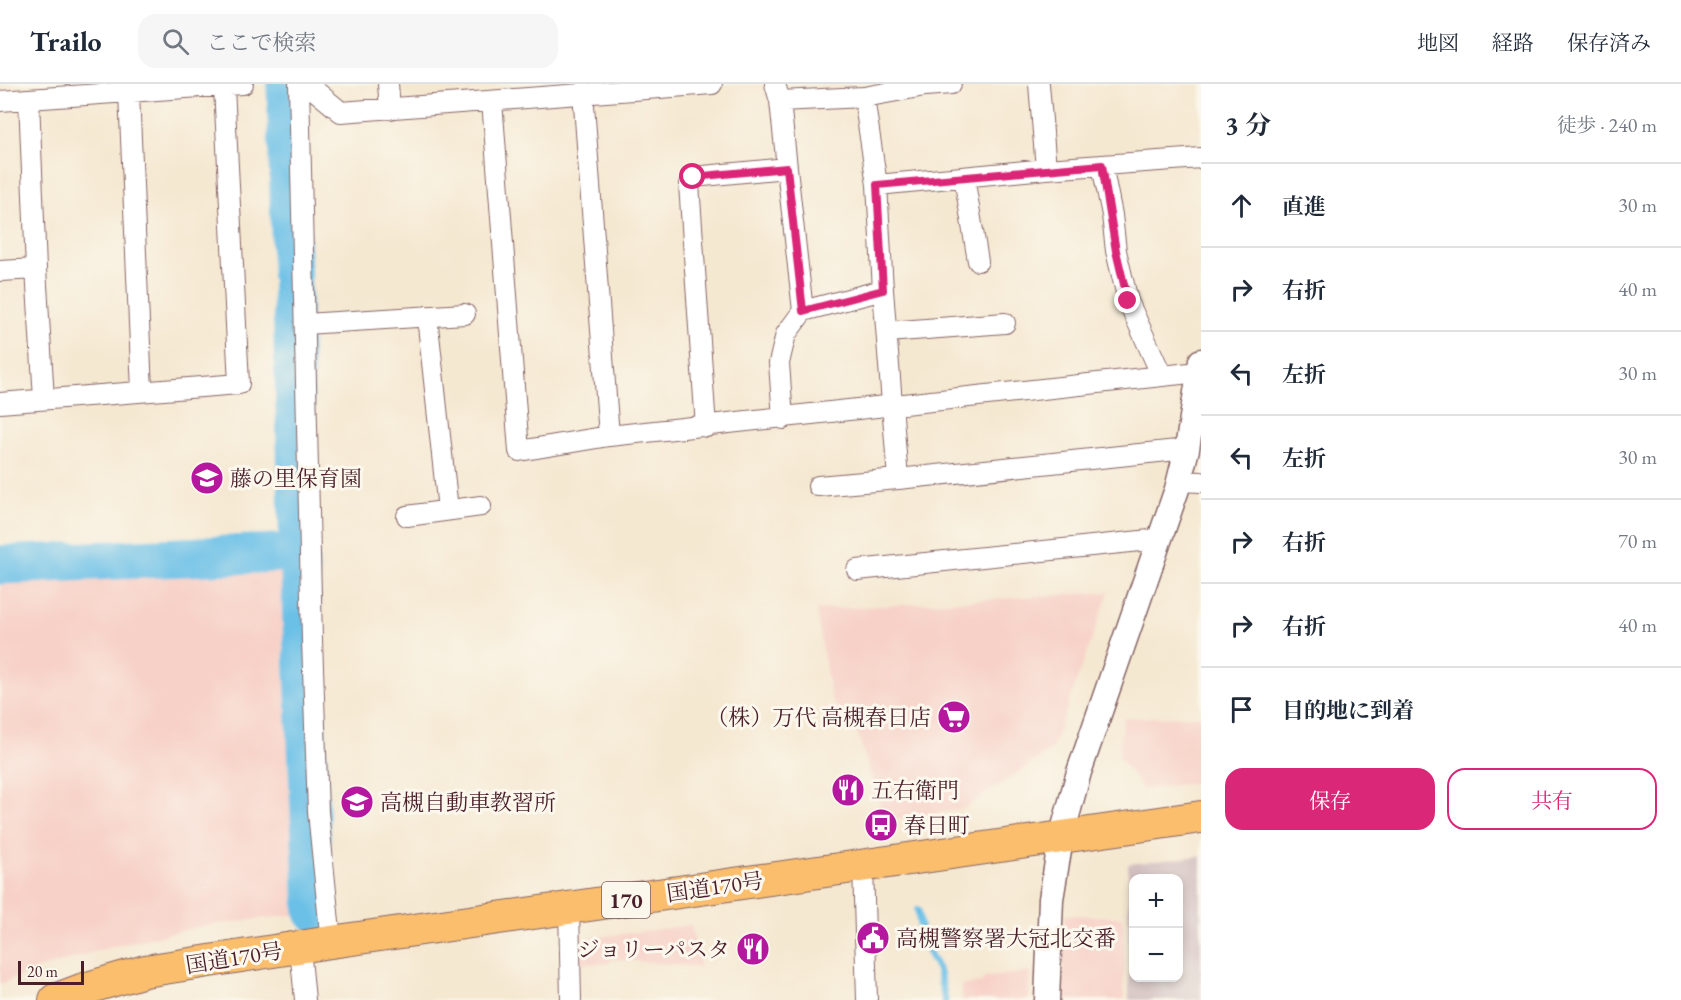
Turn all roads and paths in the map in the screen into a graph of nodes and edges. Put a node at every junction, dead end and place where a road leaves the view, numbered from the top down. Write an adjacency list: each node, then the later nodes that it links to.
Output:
1 (299, 84): 32 (street)
2 (307, 84): 17 (street)
3 (388, 84): 17 (street)
4 (712, 84): 9 (street)
5 (951, 84): 8 (street)
6 (1039, 84): 21 (street)
7 (234, 85): 11 (street); 36 (street)
8 (925, 85): 14 (street)
9 (656, 86): 10 (street)
10 (574, 90): 13 (street); 42 (street)
11 (129, 93): 15 (street); 36 (street)
12 (777, 93): 14 (street); 20 (street)
13 (482, 95): 17 (street); 42 (street)
14 (864, 97): 23 (street)
15 (29, 99): 16 (street); 25 (street)
16 (0, 101)
17 (390, 109)
18 (1201, 158): 19 (street)
19 (1102, 165): 21 (street); 35 (street)
20 (787, 168): 28 (street); 41 (street)
21 (1046, 170): 22 (street)
22 (964, 177): 23 (street); 24 (street)
23 (877, 185): 27 (street)
24 (978, 261)
25 (36, 269): 26 (street); 37 (street)
26 (0, 271)
27 (883, 290): 28 (street); 33 (street)
28 (803, 311): 40 (street)
29 (465, 314): 30 (street)
30 (426, 316): 32 (street); 48 (street)
31 (1005, 323): 33 (street)
32 (305, 324): 56 (street)
33 (887, 332): 39 (street)
34 (1200, 366): 35 (street); 43 (street)
35 (1162, 376): 39 (street)
36 (142, 391): 37 (street)
37 (44, 399): 38 (street)
38 (0, 403)
39 (893, 406): 40 (street); 44 (street)
40 (783, 418): 41 (street)
41 (706, 426): 42 (street)
42 (609, 436)
43 (1187, 449): 44 (street); 45 (street)
44 (898, 479): 46 (street)
45 (1190, 482): 50 (street)
46 (818, 486)
47 (481, 506): 48 (street)
48 (448, 510): 49 (street)
49 (407, 516)
50 (1160, 539): 51 (street); 53 (street)
51 (857, 570)
52 (1201, 817): 53 (highway, 国道170号 / 170)
53 (1061, 838): 54 (highway, 国道170号 / 170); 62 (street)
54 (863, 866): 55 (highway, 国道170号 / 170); 61 (street)
55 (569, 908): 56 (highway, 国道170号 / 170); 60 (street)
56 (331, 942): 57 (highway, 国道170号 / 170)
57 (300, 948): 58 (highway, 国道170号 / 170); 59 (street)
58 (55, 1000)
59 (305, 1000)
60 (571, 1000)
61 (867, 1000)
62 (1047, 1000)

